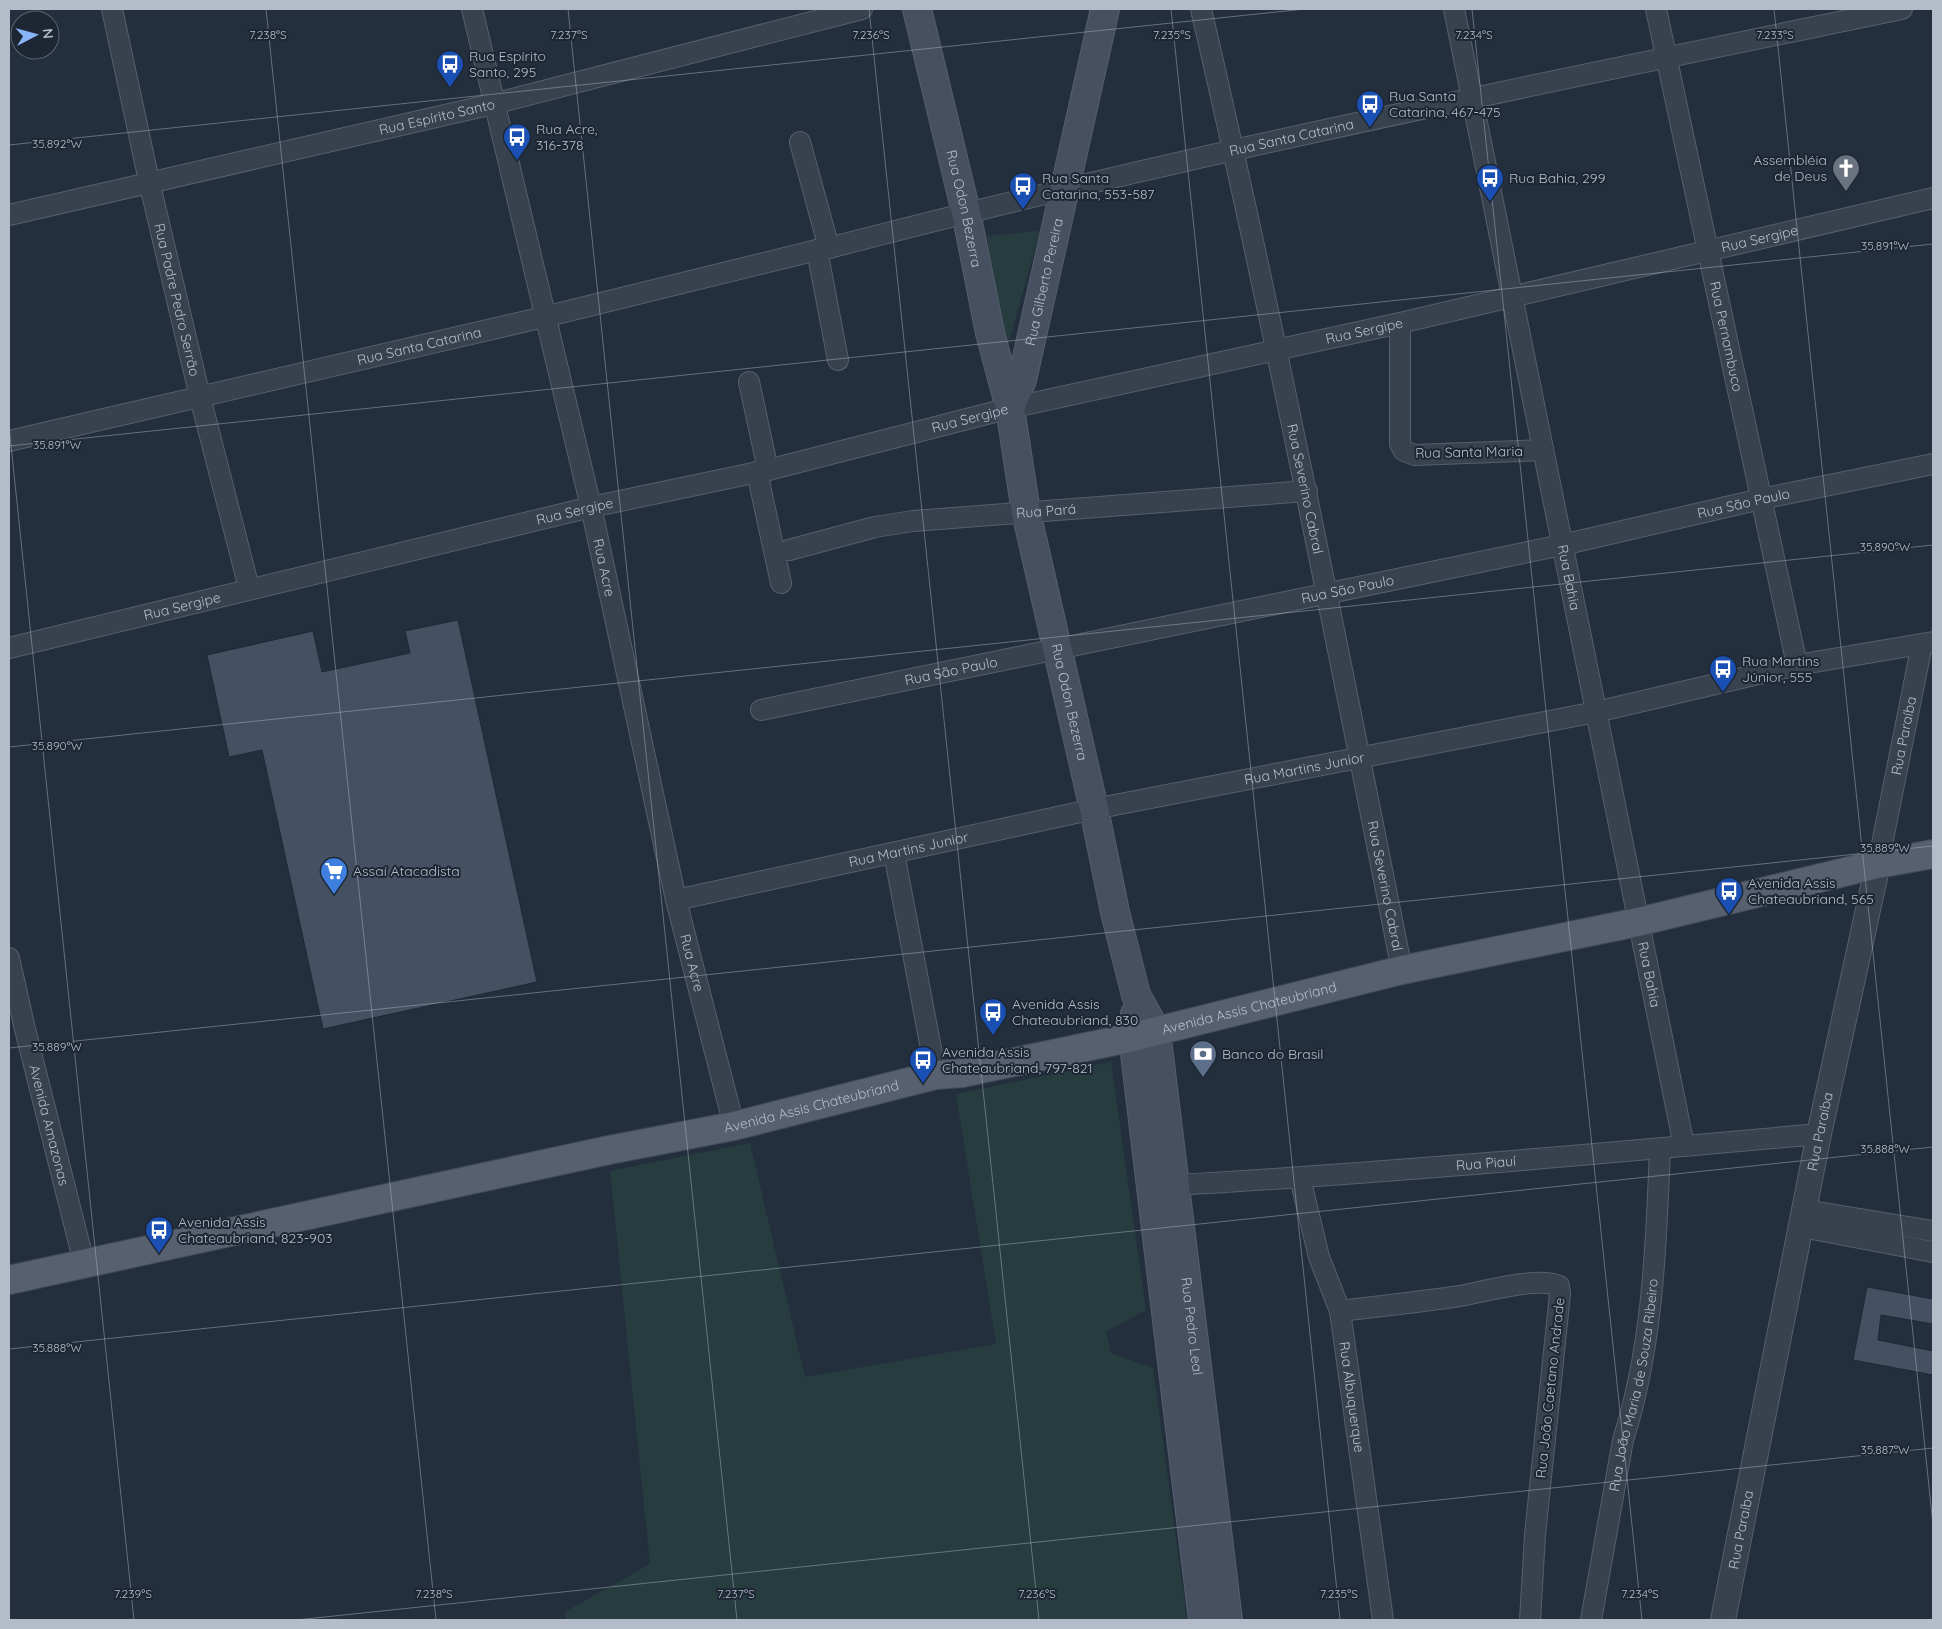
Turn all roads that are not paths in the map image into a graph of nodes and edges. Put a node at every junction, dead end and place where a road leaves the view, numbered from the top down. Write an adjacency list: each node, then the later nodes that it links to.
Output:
1 (112, 9): 15 (street, Rua Padre Pedro Serrão)
2 (472, 9): 12 (street, Rua Acre)
3 (862, 9): 12 (street, Rua Espírito Santo)
4 (917, 9): 18 (main road, Rua Odon Bezerra)
5 (1105, 9): 16 (main road, Rua Gilberto Pereira)
6 (1201, 9): 14 (street, Rua Severino Cabral)
7 (1454, 9): 11 (street, Rua Bahia)
8 (1656, 9): 10 (street, Rua Pernambuco)
9 (1902, 9): 10 (street, Rua Santa Catarina)
10 (1666, 58): 11 (street, Rua Santa Catarina); 21 (street, Rua Pernambuco)
11 (1472, 98): 14 (street, Rua Santa Catarina); 22 (street, Rua Bahia)
12 (493, 104): 15 (street, Rua Espírito Santo); 23 (street, Rua Acre)
13 (800, 142): 20 (street)
14 (1234, 150): 16 (street, Rua Santa Catarina); 25 (street, Rua Severino Cabral)
15 (150, 181): 19 (street, Rua Espírito Santo); 28 (street, Rua Padre Pedro Serrão)
16 (1066, 189): 18 (street, Rua Santa Catarina); 29 (main road, Rua Gilberto Pereira)
17 (1933, 198): 21 (street, Rua Sergipe)
18 (966, 212): 20 (street, Rua Santa Catarina); 29 (main road, Rua Odon Bezerra)
19 (9, 214)
20 (823, 249): 23 (street, Rua Santa Catarina); 26 (street)
21 (1708, 252): 22 (street, Rua Sergipe); 35 (street, Rua Pernambuco)
22 (1512, 296): 24 (street, Rua Sergipe); 31 (street, Rua Bahia)
23 (544, 317): 28 (street, Rua Santa Catarina); 36 (street, Rua Acre)
24 (1400, 323): 25 (street, Rua Sergipe); 31 (street, Rua Santa Maria)
25 (1276, 350): 29 (street, Rua Sergipe); 34 (street, Rua Severino Cabral)
26 (838, 360)
27 (750, 382): 33 (street)
28 (200, 397): 30 (street, Rua Santa Catarina); 41 (street, Rua Padre Pedro Serrão)
29 (1010, 408): 33 (street, Rua Sergipe); 37 (main road, Rua Odon Bezerra)
30 (9, 441)
31 (1543, 450): 38 (street, Rua Bahia)
32 (1933, 464): 35 (street, Rua São Paulo)
33 (762, 471): 36 (street, Rua Sergipe); 40 (street)
34 (1307, 492): 37 (street, Rua Pará); 42 (street, Rua Severino Cabral)
35 (1761, 498): 38 (street, Rua São Paulo); 46 (street, Rua Pernambuco)
36 (591, 507): 41 (street, Rua Sergipe); 54 (street, Rua Acre)
37 (1026, 512): 39 (street, Rua Pará); 45 (main road, Rua Odon Bezerra)
38 (1562, 545): 42 (street, Rua São Paulo); 48 (street, Rua Bahia)
39 (789, 550)
40 (781, 583)
41 (249, 588): 44 (street, Rua Sergipe)
42 (1327, 593): 45 (street, Rua São Paulo); 49 (street, Rua Severino Cabral)
43 (1928, 643): 46 (street, Rua Martins Junior); 53 (street, Rua Paraíba)
44 (9, 648)
45 (1057, 648): 47 (street, Rua São Paulo); 50 (main road, Rua Odon Bezerra)
46 (1797, 666): 48 (street, Rua Martins Junior)
47 (761, 710)
48 (1596, 712): 49 (street, Rua Martins Junior); 55 (street, Rua Bahia)
49 (1360, 756): 50 (street, Rua Martins Junior); 57 (street, Rua Severino Cabral)
50 (1094, 809): 51 (street, Rua Martins Junior); 59 (main road, Rua Odon Bezerra)
51 (894, 852): 54 (street, Rua Martins Junior); 60 (street)
52 (1933, 854): 53 (main road, Avenida Assis Chateubriand)
53 (1878, 864): 55 (main road, Avenida Assis Chateubriand); 62 (street, Rua Paraíba)
54 (676, 900): 61 (street, Rua Acre)
55 (1638, 922): 57 (main road, Avenida Assis Chateubriand); 63 (street, Rua Bahia)
56 (9, 958): 58 (street, Avenida Amazonas)
57 (1402, 970): 59 (main road, Avenida Assis Chateubriand)
58 (17, 1031): 70 (street, Avenida Amazonas)
59 (1144, 1034): 60 (main road, Avenida Assis Chateubriand); 66 (main road, Rua Pedro Leal)
60 (936, 1075): 61 (main road, Avenida Assis Chateubriand)
61 (734, 1126): 70 (main road, Avenida Assis Chateubriand)
62 (1820, 1134): 63 (street, Rua Piauí); 67 (street, Rua Paraíba)
63 (1684, 1146): 64 (street, Rua Piauí)
64 (1660, 1149): 65 (street, Rua Piauí); 73 (street, Rua João Maria de Souza Ribeiro)
65 (1300, 1178): 66 (street, Rua Piauí); 72 (street, Rua Albuquerque)
66 (1163, 1187): 74 (main road, Rua Pedro Leal); 75 (main road, Rua Pedro Leal)
67 (1804, 1218): 68 (street); 69 (street); 78 (street, Rua Paraíba)
68 (1933, 1230)
69 (1933, 1252)
70 (84, 1263): 71 (main road, Avenida Assis Chateubriand)
71 (9, 1280)
72 (1340, 1311): 76 (street, Rua Albuquerque); 77 (street, Rua João Caetano Andrade)
73 (1595, 1619)
74 (1203, 1620)
75 (1228, 1620)
76 (1383, 1620)
77 (1530, 1620)
78 (1723, 1620)

